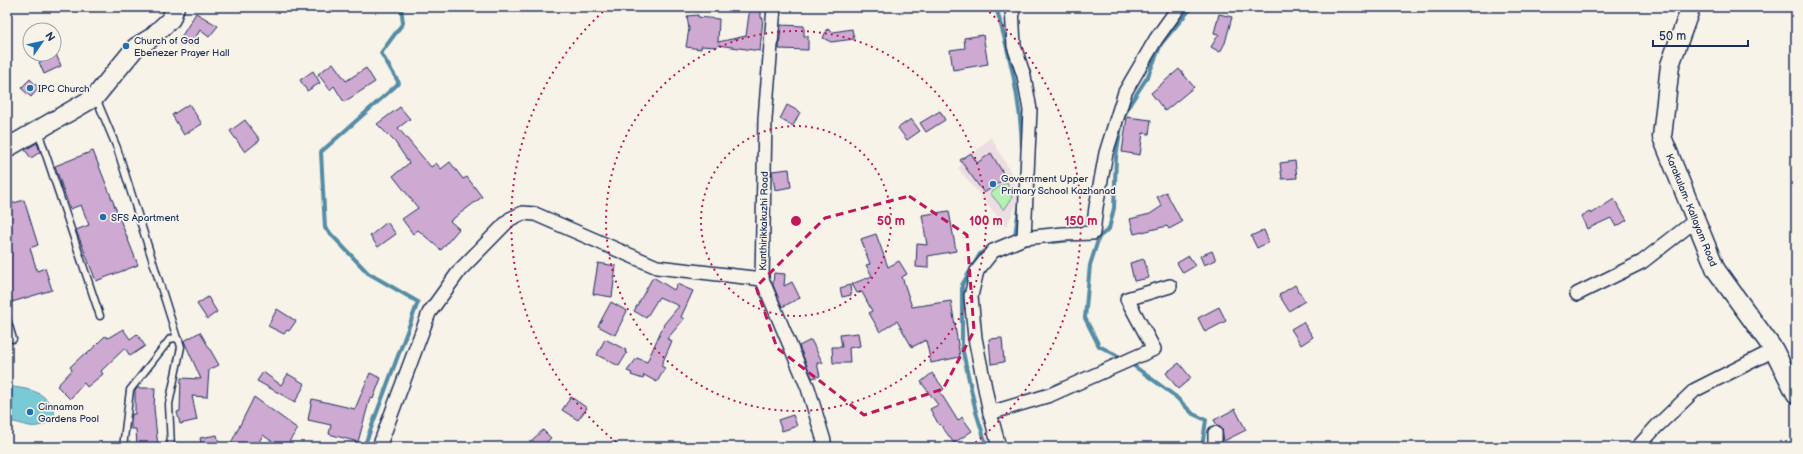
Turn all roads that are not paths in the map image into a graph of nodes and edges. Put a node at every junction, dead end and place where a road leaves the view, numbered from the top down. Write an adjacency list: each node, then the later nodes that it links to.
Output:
1 (175, 7): 6 (street)
2 (774, 7): 11 (street, Kunthirikkakuzhi Road)
3 (1012, 7): 10 (street)
4 (1179, 7): 10 (street)
5 (1691, 7): 9 (street, Karakulam- Kallayam Road)
6 (95, 97): 7 (street); 16 (lane)
7 (38, 130): 8 (street); 14 (lane)
8 (7, 148)
9 (1696, 220): 13 (street); 18 (street, Karakulam- Kallayam Road)
10 (1020, 240): 20 (street)
11 (762, 279): 24 (street); 25 (street, Kunthirikkakuzhi Road)
12 (1170, 286): 20 (street)
13 (1577, 294)
14 (100, 316)
15 (7, 319): 17 (lane)
16 (177, 338): 22 (lane); 23 (lane)
17 (13, 339)
18 (1774, 350): 19 (street, Karakulam- Kallayam Road); 28 (street)
19 (1796, 394)
20 (990, 413): 26 (street)
21 (1215, 433): 27 (street)
22 (123, 447)
23 (171, 447)
24 (379, 447)
25 (822, 447)
26 (998, 447)
27 (1215, 447)
28 (1638, 447)

